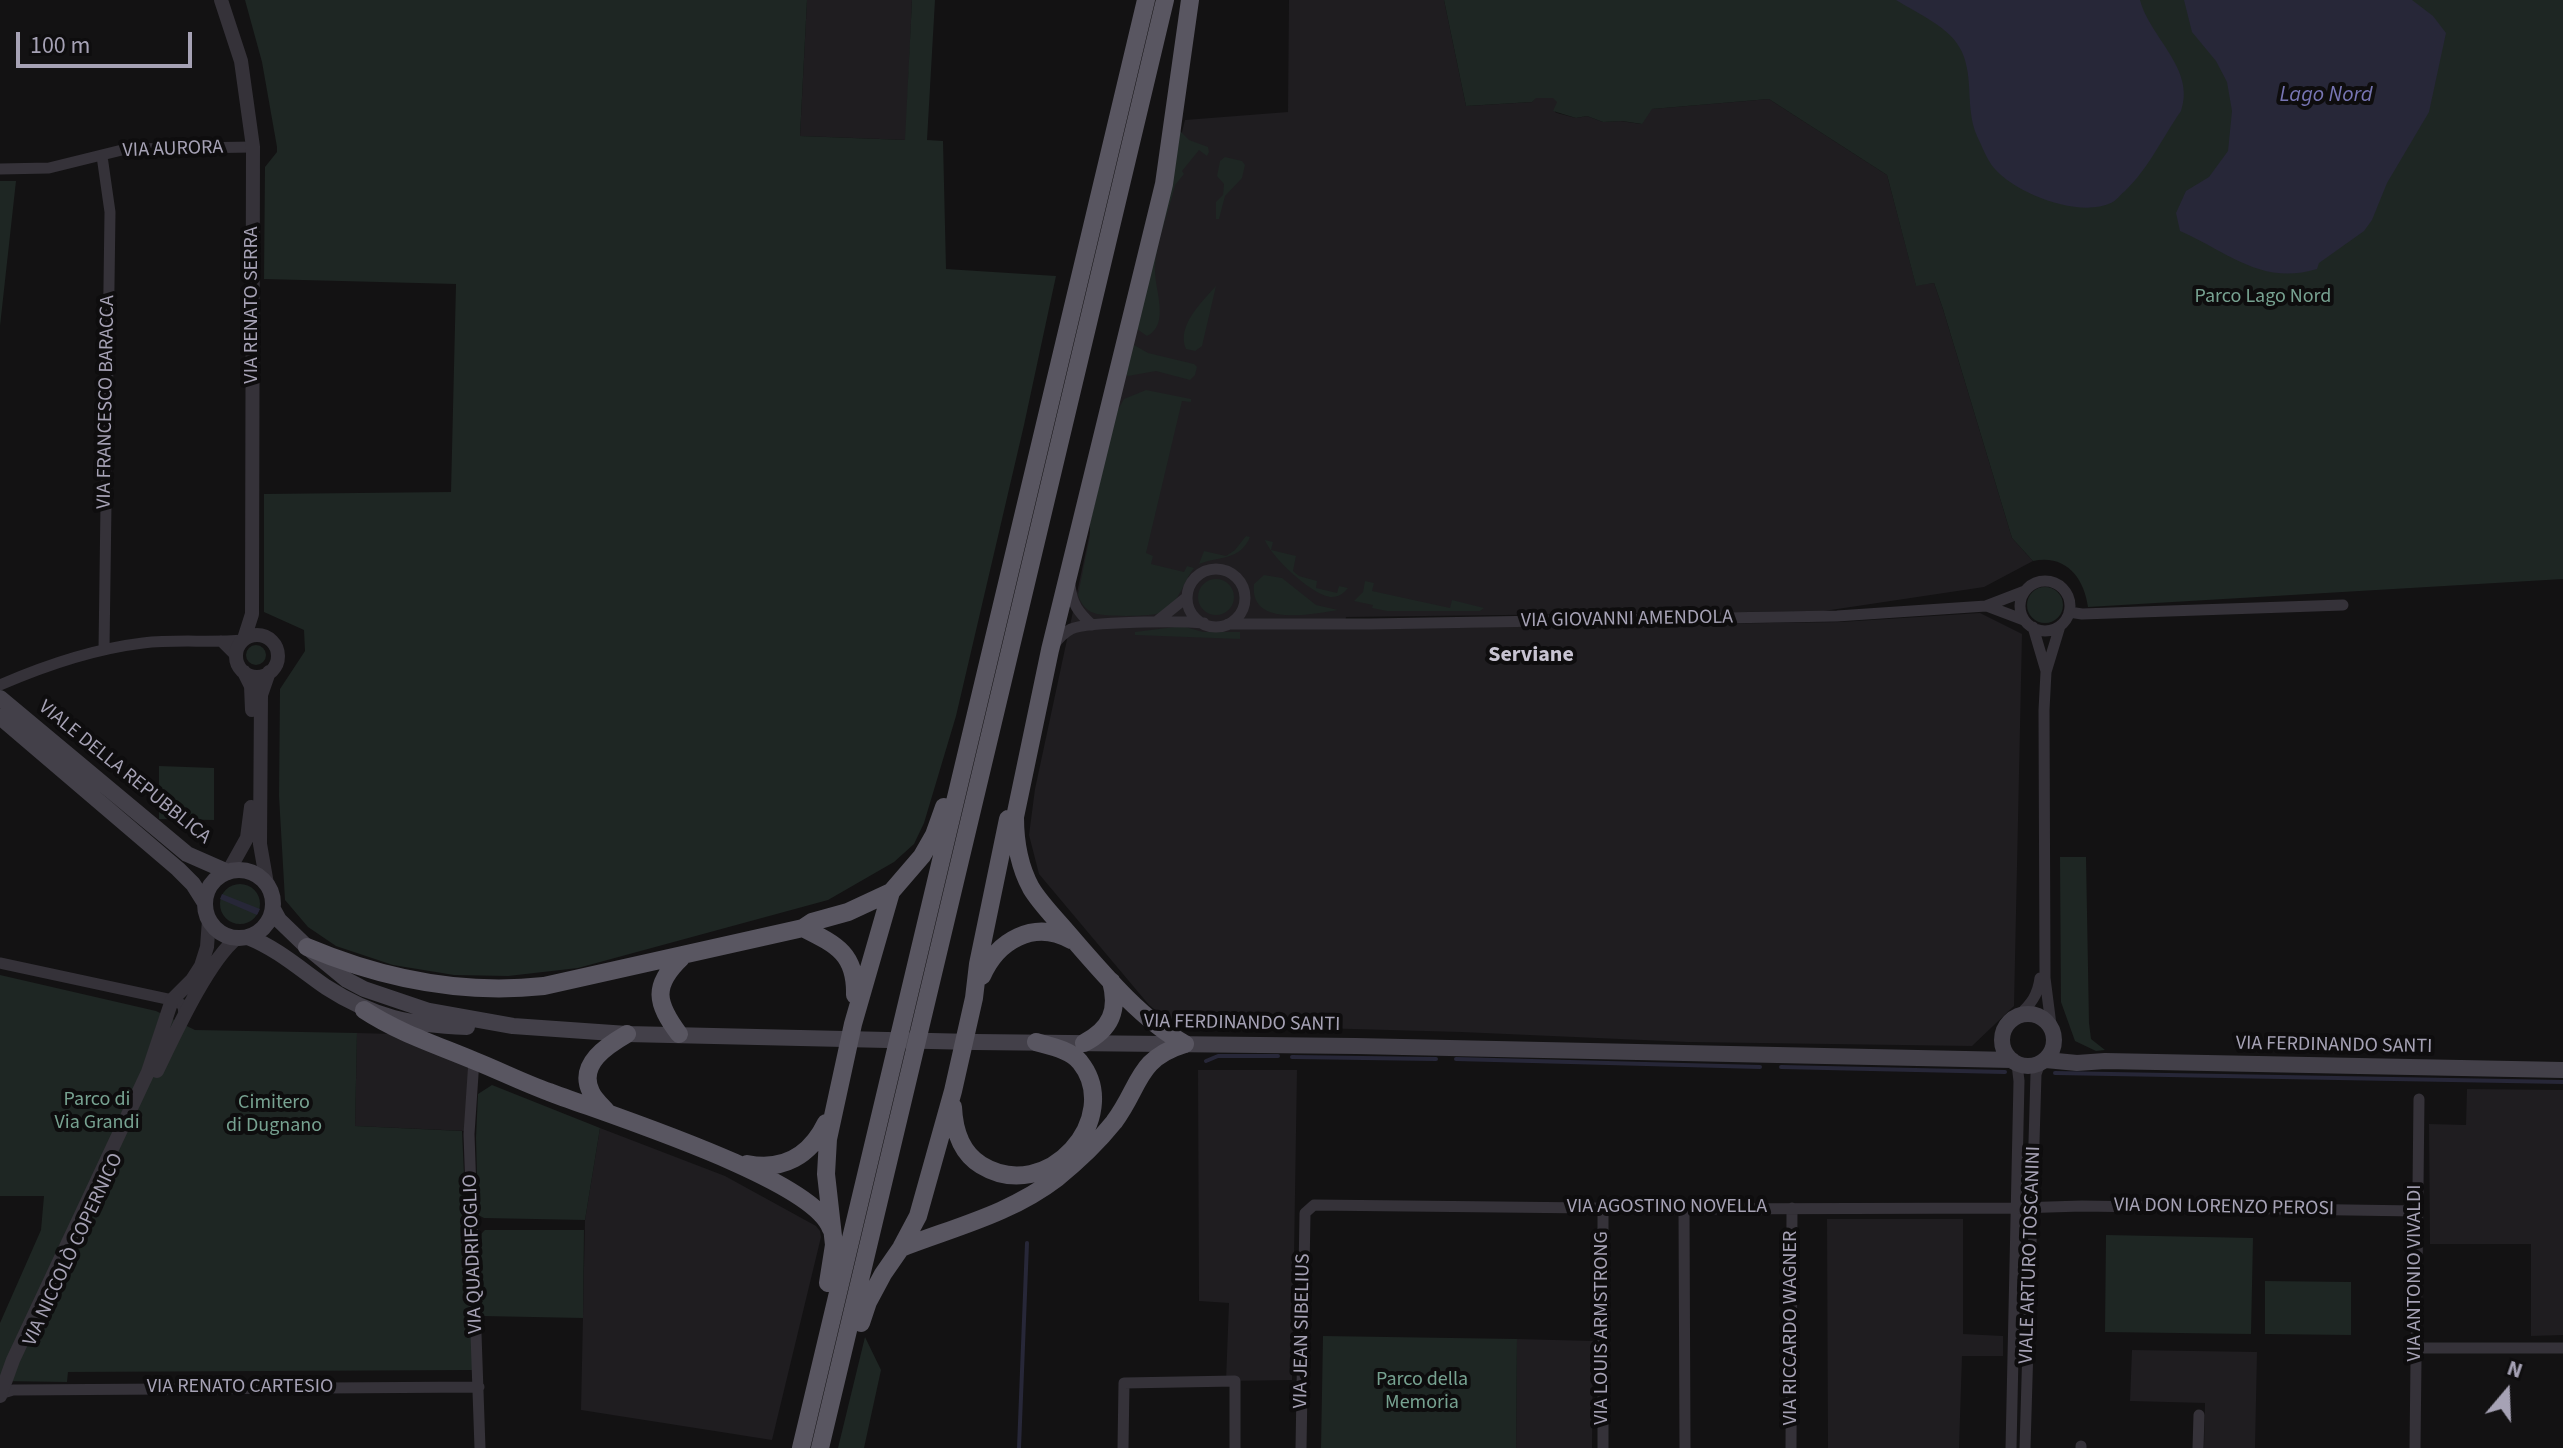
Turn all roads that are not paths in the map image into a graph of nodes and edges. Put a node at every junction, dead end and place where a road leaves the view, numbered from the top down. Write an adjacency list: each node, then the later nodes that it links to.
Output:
1 (221, 0): 5 (street, VIA RENATO SERRA)
2 (1146, 0): 36 (highway)
3 (1165, 0): 91 (highway)
4 (1190, 0): 8 (highway)
5 (253, 147): 6 (street, VIA AURORA); 15 (street, VIA RENATO SERRA)
6 (102, 156): 7 (street, VIA AURORA); 26 (street, VIA FRANCESCO BARACCA)
7 (0, 169)
8 (1069, 575): 21 (street); 27 (highway)
9 (2025, 591): 13 (street, VIA GIOVANNI AMENDOLA); 14 (street); 20 (street)
10 (1187, 597): 11 (street); 16 (street); 17 (street)
11 (1244, 602): 18 (street); 19 (street)
12 (2343, 605): 14 (street)
13 (1986, 606): 19 (street, VIA GIOVANNI AMENDOLA); 20 (street, VIA GIOVANNI AMENDOLA)
14 (2069, 612): 22 (street)
15 (252, 614): 23 (street); 24 (street, VIA RENATO SERRA)
16 (1154, 623): 17 (street); 21 (street)
17 (1204, 624): 18 (street)
18 (1228, 624): 19 (street, VIA GIOVANNI AMENDOLA)
19 (1268, 624)
20 (2029, 624): 22 (street); 31 (street)
21 (1092, 625): 27 (street)
22 (2060, 626): 31 (street)
23 (265, 636): 24 (street); 30 (street)
24 (244, 639): 25 (street); 28 (street)
25 (220, 641): 26 (street); 28 (street)
26 (104, 649): 32 (street)
27 (1050, 650): 35 (highway)
28 (236, 656): 29 (street)
29 (244, 672): 30 (street); 37 (street)
30 (269, 672): 38 (street)
31 (2046, 672): 46 (street)
32 (0, 685)
33 (0, 698): 37 (main road, VIALE DELLA REPUBBLICA)
34 (0, 717): 40 (main road, VIALE DELLA REPUBBLICA)
35 (1031, 733): 45 (highway); 51 (highway)
36 (959, 785): 39 (highway); 85 (highway)
37 (228, 872): 38 (main road); 40 (main road)
38 (267, 884): 41 (main road)
39 (891, 892): 43 (highway); 56 (highway)
40 (205, 903): 42 (main road)
41 (273, 909): 44 (main road); 47 (main road)
42 (209, 920): 44 (main road); 52 (street, VIA NICCOLÒ COPERNICO)
43 (803, 928): 48 (highway); 56 (highway)
44 (242, 938): 53 (main road); 55 (street, VIA NICCOLÒ COPERNICO)
45 (1077, 944): 50 (highway); 51 (highway)
46 (2047, 946): 54 (street); 58 (street)
47 (307, 947): 48 (highway); 57 (main road)
48 (683, 956): 60 (highway)
49 (0, 963): 52 (street)
50 (1111, 981): 63 (highway); 64 (highway)
51 (974, 998): 71 (highway)
52 (172, 1000): 55 (street); 89 (street, VIA NICCOLÒ COPERNICO)
53 (364, 1010): 57 (main road); 66 (highway)
54 (2019, 1015): 58 (main road); 61 (main road)
55 (183, 1016): 89 (street, VIA NICCOLÒ COPERNICO)
56 (853, 1024): 73 (highway)
57 (513, 1026): 59 (main road, VIA FERDINANDO SANTI)
58 (2053, 1030): 67 (main road, VIA FERDINANDO SANTI); 69 (main road)
59 (627, 1034): 60 (main road, VIA FERDINANDO SANTI); 74 (highway)
60 (679, 1034): 62 (main road, VIA FERDINANDO SANTI)
61 (2002, 1036): 65 (main road); 68 (main road)
62 (1036, 1042): 63 (main road, VIA FERDINANDO SANTI); 71 (highway)
63 (1084, 1043): 64 (main road, VIA FERDINANDO SANTI)
64 (1185, 1044): 65 (main road, VIA FERDINANDO SANTI); 84 (highway)
65 (1971, 1059): 68 (main road, VIA FERDINANDO SANTI)
66 (474, 1060): 74 (highway); 88 (street, VIA QUADRIFOGLIO)
67 (2105, 1061): 69 (main road, VIA FERDINANDO SANTI); 70 (main road, VIA FERDINANDO SANTI)
68 (2014, 1062): 69 (main road); 78 (street, VIALE ARTURO TOSCANINI)
69 (2043, 1062): 79 (street, VIALE ARTURO TOSCANINI)
70 (2563, 1070)
71 (953, 1091): 84 (highway)
72 (2419, 1099): 81 (street, VIA ANTONIO VIVALDI)
73 (835, 1102): 75 (highway); 83 (highway)
74 (607, 1112): 75 (highway)
75 (734, 1162): 83 (highway)
76 (1603, 1208): 80 (street, VIA AGOSTINO NOVELLA); 82 (street, VIA AGOSTINO NOVELLA); 97 (street, VIA LOUIS ARMSTRONG)
77 (1792, 1208): 78 (street, VIA AGOSTINO NOVELLA); 80 (street, VIA AGOSTINO NOVELLA); 99 (street, VIA RICCARDO WAGNER)
78 (2017, 1208): 79 (street, VIA AGOSTINO NOVELLA); 100 (street, VIALE ARTURO TOSCANINI)
79 (2033, 1208): 81 (street, VIA DON LORENZO PEROSI); 101 (street, VIALE ARTURO TOSCANINI)
80 (1684, 1209): 98 (street)
81 (2416, 1211): 86 (street, VIA ANTONIO VIVALDI)
82 (1305, 1213): 96 (street, VIA JEAN SIBELIUS)
83 (833, 1235): 85 (highway)
84 (901, 1248): 91 (highway)
85 (825, 1346): 93 (highway)
86 (2415, 1348): 87 (street); 103 (street, VIA ANTONIO VIVALDI)
87 (2563, 1348)
88 (479, 1387): 89 (street, VIA RENATO CARTESIO); 92 (street, VIA QUADRIFOGLIO)
89 (0, 1395)
90 (2199, 1415): 102 (street)
91 (822, 1440)
92 (480, 1448)
93 (801, 1448)
94 (1123, 1448): 95 (street)
95 (1235, 1448)
96 (1301, 1448)
97 (1603, 1448)
98 (1685, 1448)
99 (1791, 1448)
100 (2011, 1448)
101 (2025, 1448)
102 (2198, 1448)
103 (2415, 1448)

